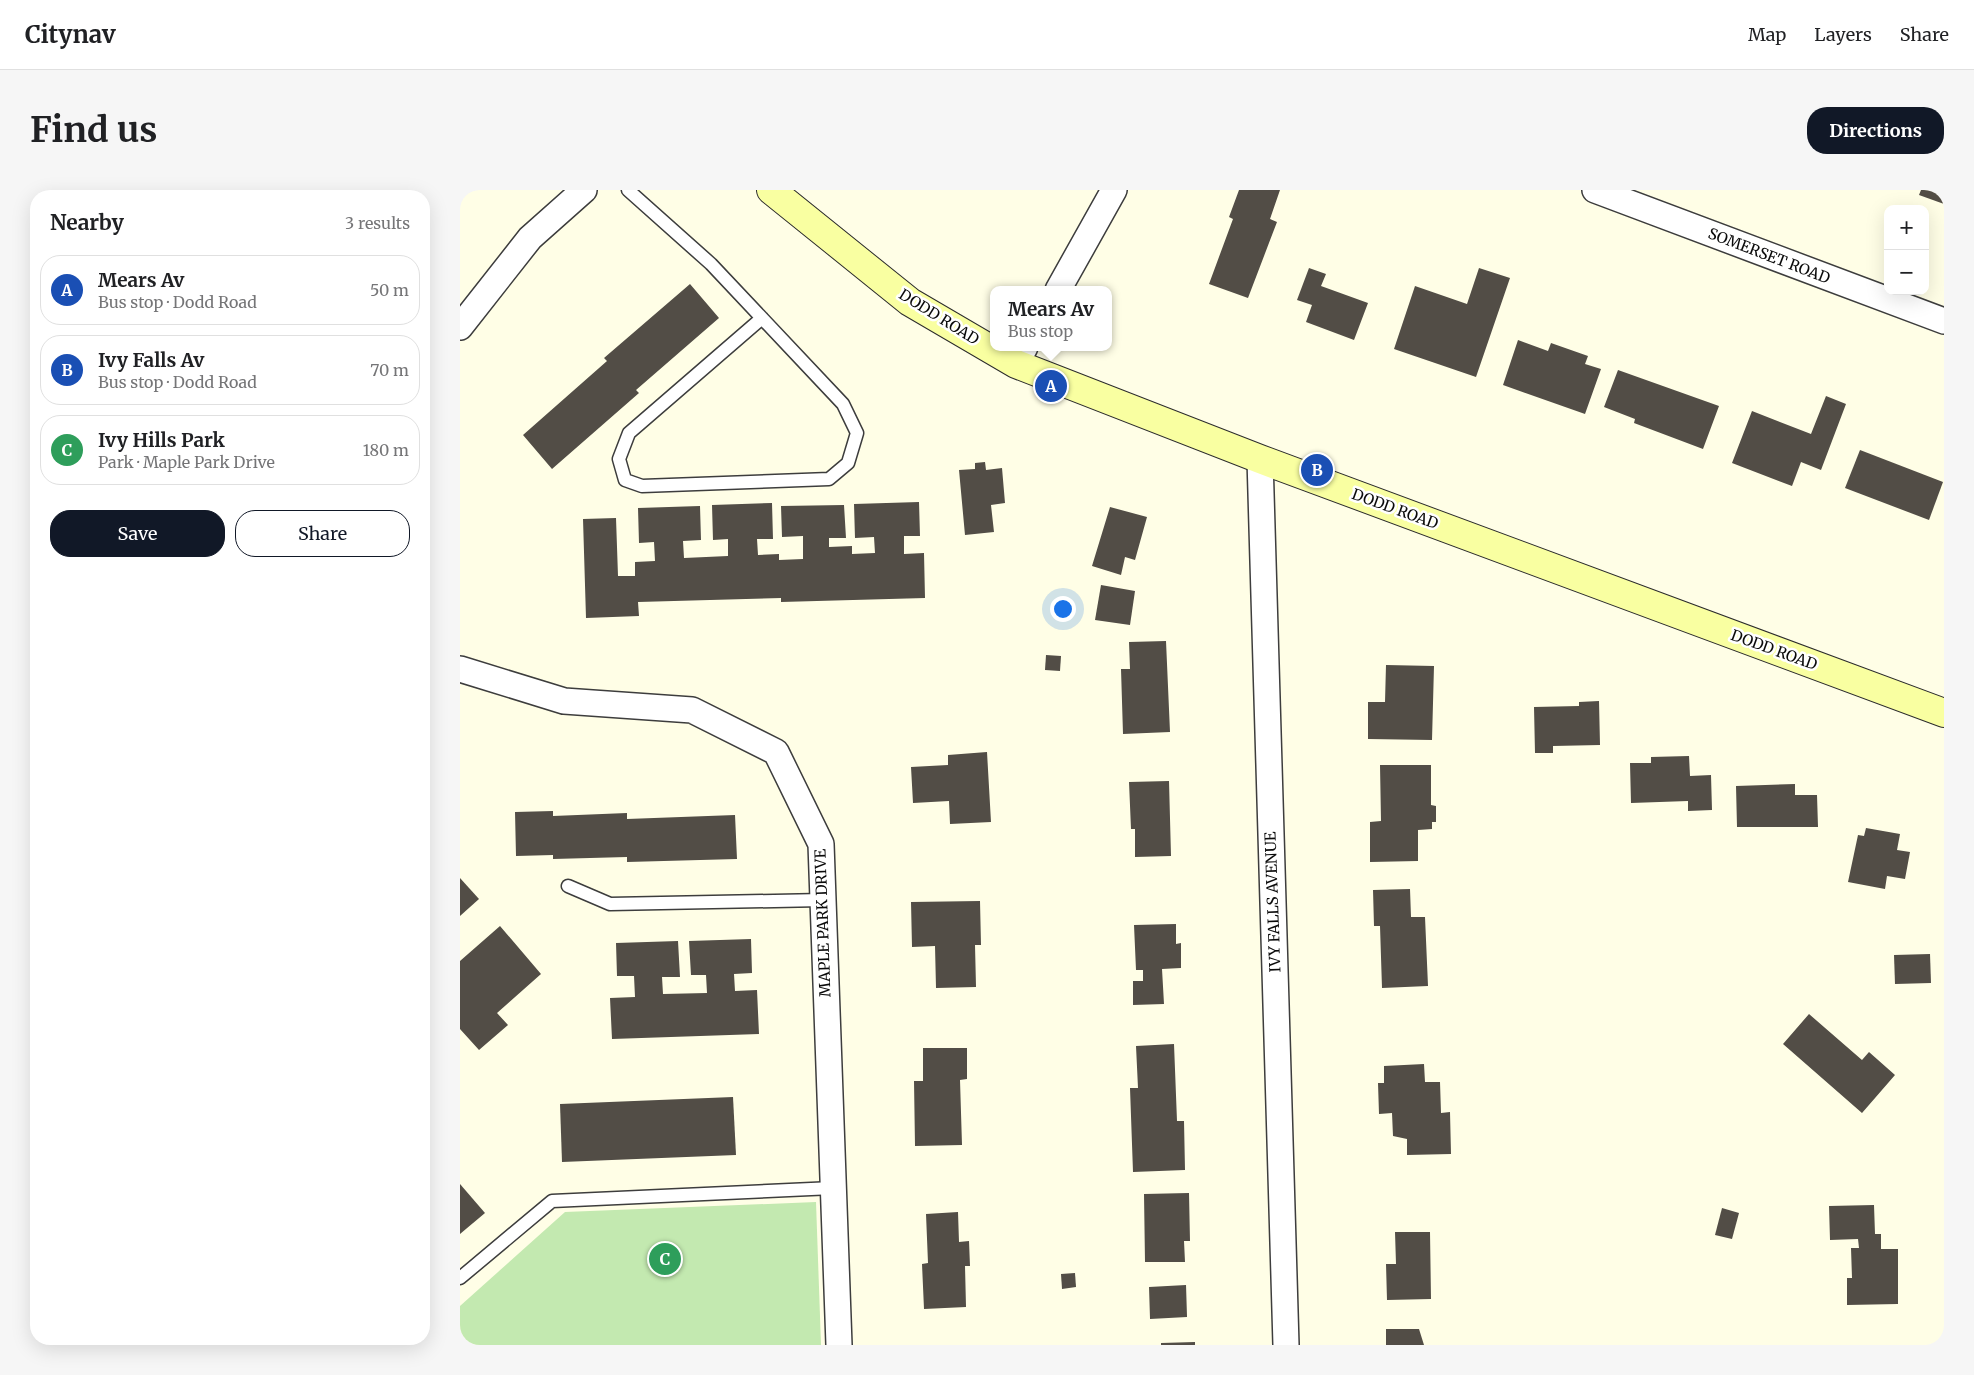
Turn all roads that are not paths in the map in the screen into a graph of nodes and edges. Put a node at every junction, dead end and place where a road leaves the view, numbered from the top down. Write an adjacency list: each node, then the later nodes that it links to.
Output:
1 (584, 190): 9 (street)
2 (628, 190): 7 (lane)
3 (771, 190): 10 (main road, DODD ROAD)
4 (1114, 190): 6 (street)
5 (1595, 190): 8 (street, SOMERSET ROAD)
6 (1060, 286)
7 (762, 318): 7 (lane)
8 (1944, 321)
9 (460, 327)
10 (990, 341)
11 (1021, 356): 12 (main road, DODD ROAD)
12 (1260, 459): 14 (main road, DODD ROAD); 20 (street, IVY FALLS AVENUE)
13 (460, 669): 16 (street, MAPLE PARK DRIVE)
14 (1944, 713)
15 (568, 886): 16 (lane)
16 (823, 900): 17 (street, MAPLE PARK DRIVE)
17 (834, 1188): 18 (lane); 19 (street, MAPLE PARK DRIVE)
18 (460, 1278)
19 (839, 1345)
20 (1286, 1345)

